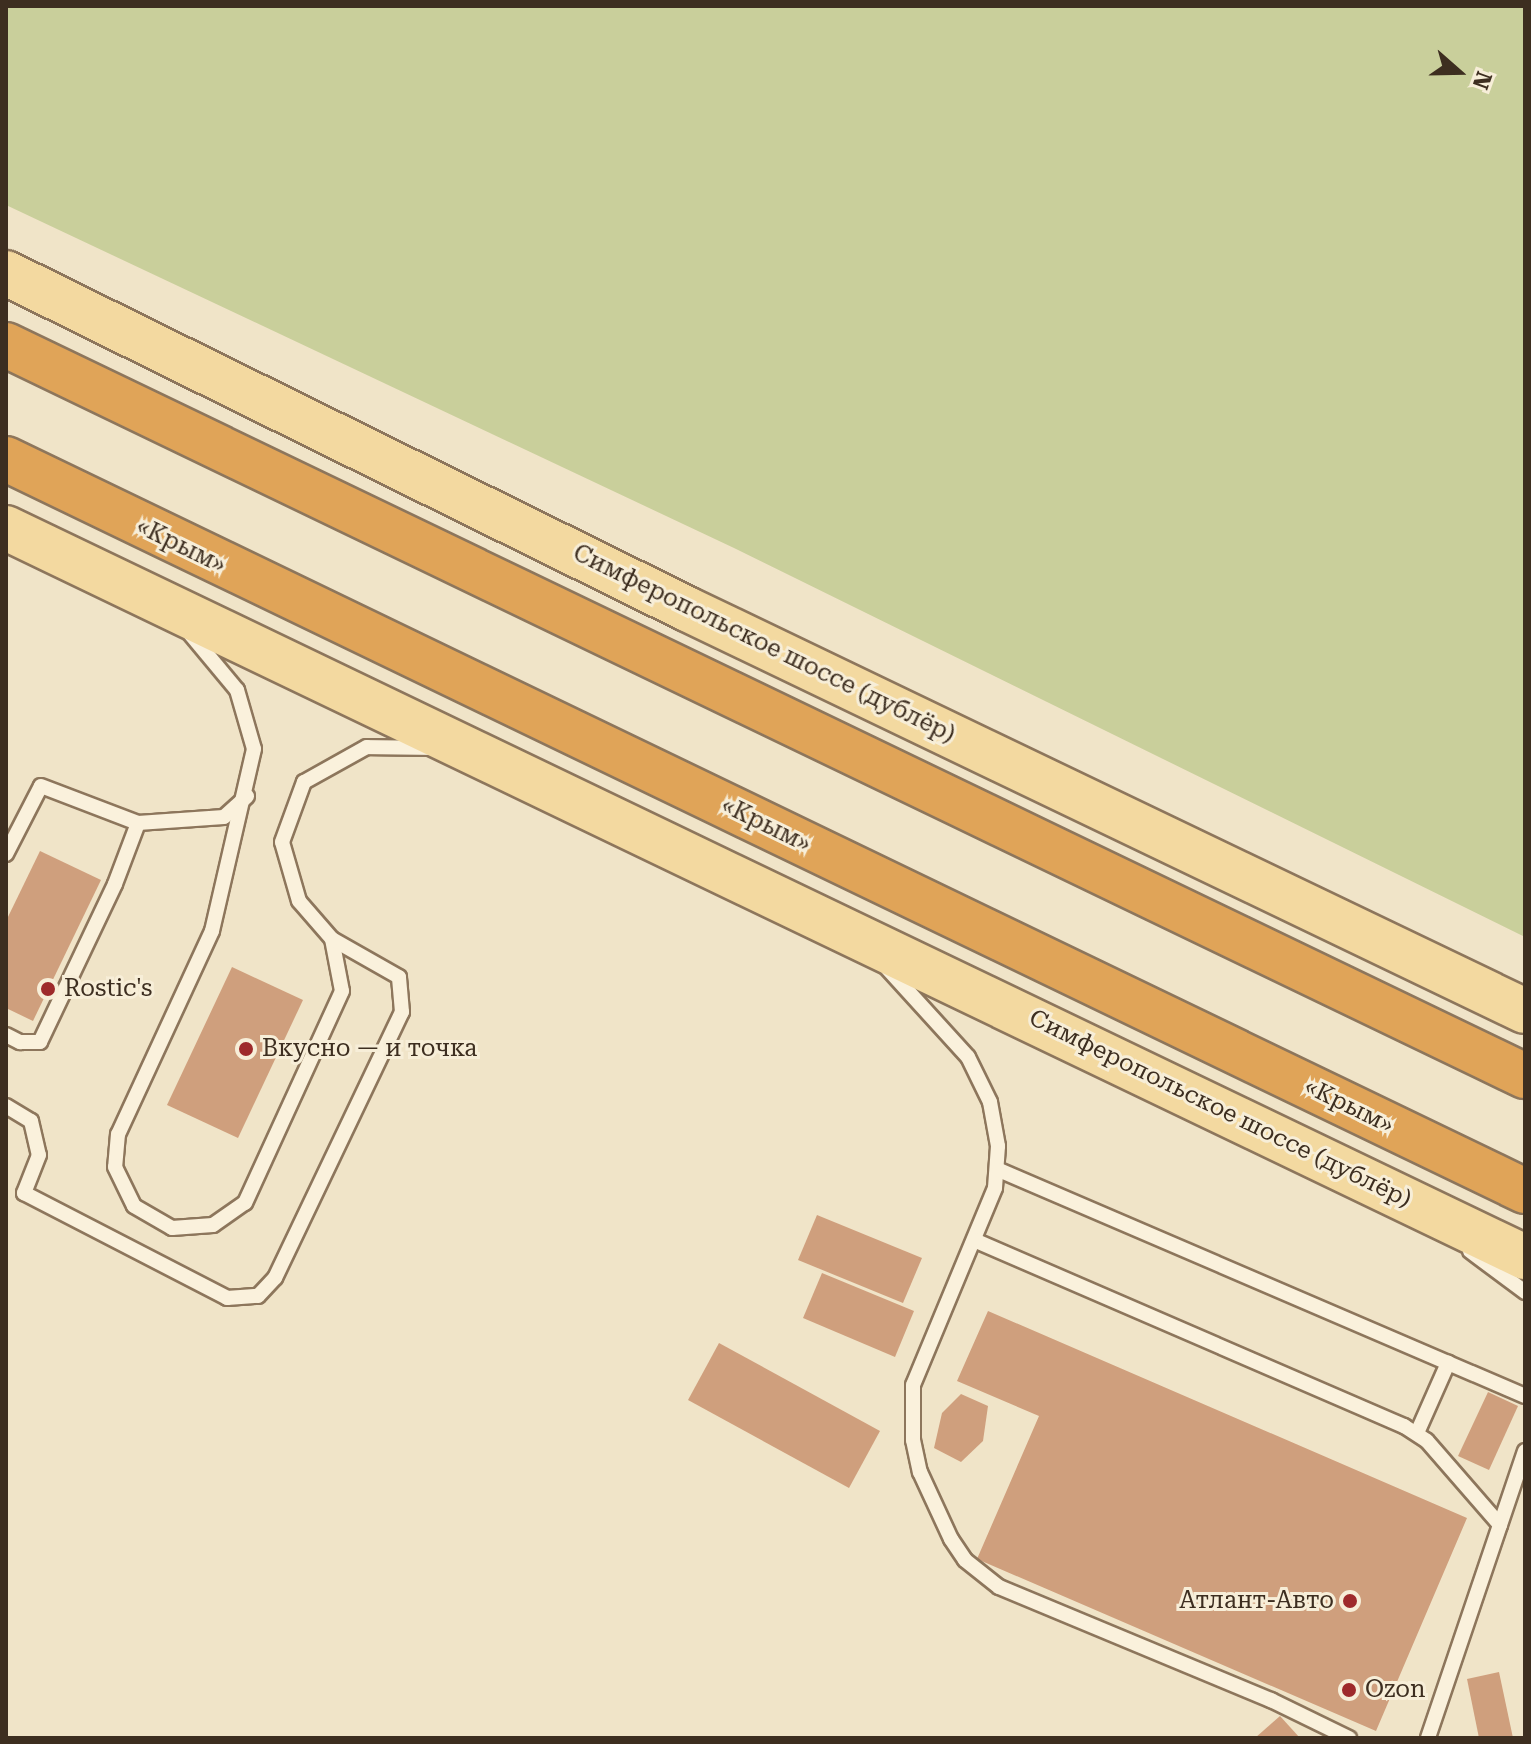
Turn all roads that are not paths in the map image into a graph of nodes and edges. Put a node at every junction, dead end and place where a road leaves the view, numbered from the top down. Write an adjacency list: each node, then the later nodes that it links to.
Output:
1 (6, 273): 12 (main road, Симферопольское шоссе (дублёр))
2 (6, 345): 14 (highway)
3 (6, 459): 18 (highway, «Крым»)
4 (6, 528): 5 (main road, Симферопольское шоссе (дублёр))
5 (164, 602): 6 (main road, Симферопольское шоссе (дублёр)); 7 (lane)
6 (469, 749): 10 (main road, Симферопольское шоссе (дублёр)); 11 (lane)
7 (247, 796): 8 (lane); 11 (lane)
8 (138, 823): 9 (lane); 13 (lane)
9 (6, 854)
10 (857, 935): 16 (lane); 17 (main road, Симферопольское шоссе (дублёр))
11 (332, 939): 15 (lane)
12 (1520, 1008)
13 (6, 1035)
14 (1525, 1076)
15 (6, 1106)
16 (999, 1170): 19 (lane); 22 (lane)
17 (1390, 1191): 20 (main road, Симферопольское шоссе (дублёр)); 21 (lane)
18 (1525, 1191)
19 (974, 1240): 24 (lane); 27 (lane)
20 (1525, 1257)
21 (1525, 1292)
22 (1448, 1363): 23 (lane); 24 (lane)
23 (1525, 1396)
24 (1417, 1433): 26 (lane)
25 (1525, 1451): 26 (lane)
26 (1500, 1525): 28 (lane)
27 (1349, 1738)
28 (1428, 1738)

